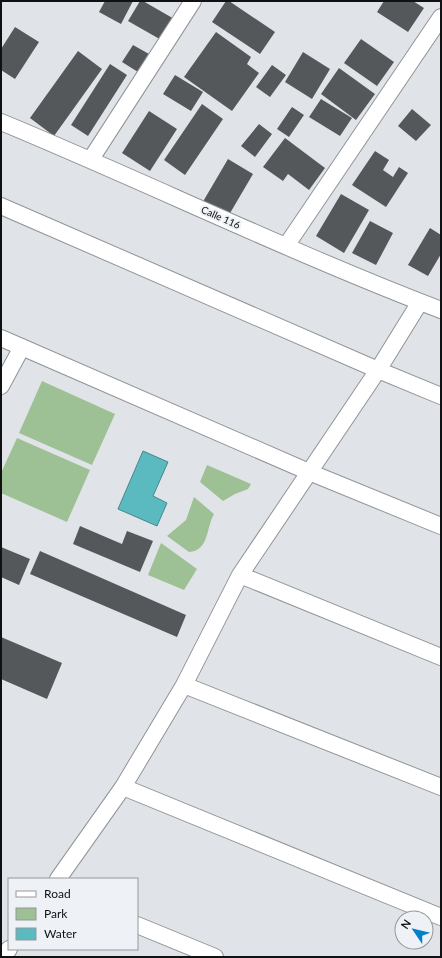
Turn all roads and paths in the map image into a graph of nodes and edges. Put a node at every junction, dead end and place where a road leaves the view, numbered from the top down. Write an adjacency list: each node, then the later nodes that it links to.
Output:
1 (193, 1): 4 (street)
2 (441, 17): 6 (street)
3 (1, 122): 4 (street, Calle 116)
4 (91, 159): 6 (street, Calle 116)
5 (1, 206): 11 (street)
6 (286, 246): 7 (street, Calle 116)
7 (420, 302): 8 (street, Calle 116); 11 (street)
8 (441, 310)
9 (1, 338): 10 (street)
10 (22, 347): 12 (street); 14 (street)
11 (378, 370): 13 (street); 14 (street)
12 (1, 386)
13 (441, 396)
14 (309, 472): 15 (street); 16 (street)
15 (441, 526)
16 (240, 575): 17 (street); 18 (street)
17 (441, 657)
18 (184, 685): 19 (street); 20 (street)
19 (123, 787): 21 (street); 22 (street)
20 (441, 787)
21 (59, 878)
22 (441, 917)
23 (138, 925): 24 (street)
24 (215, 957)

